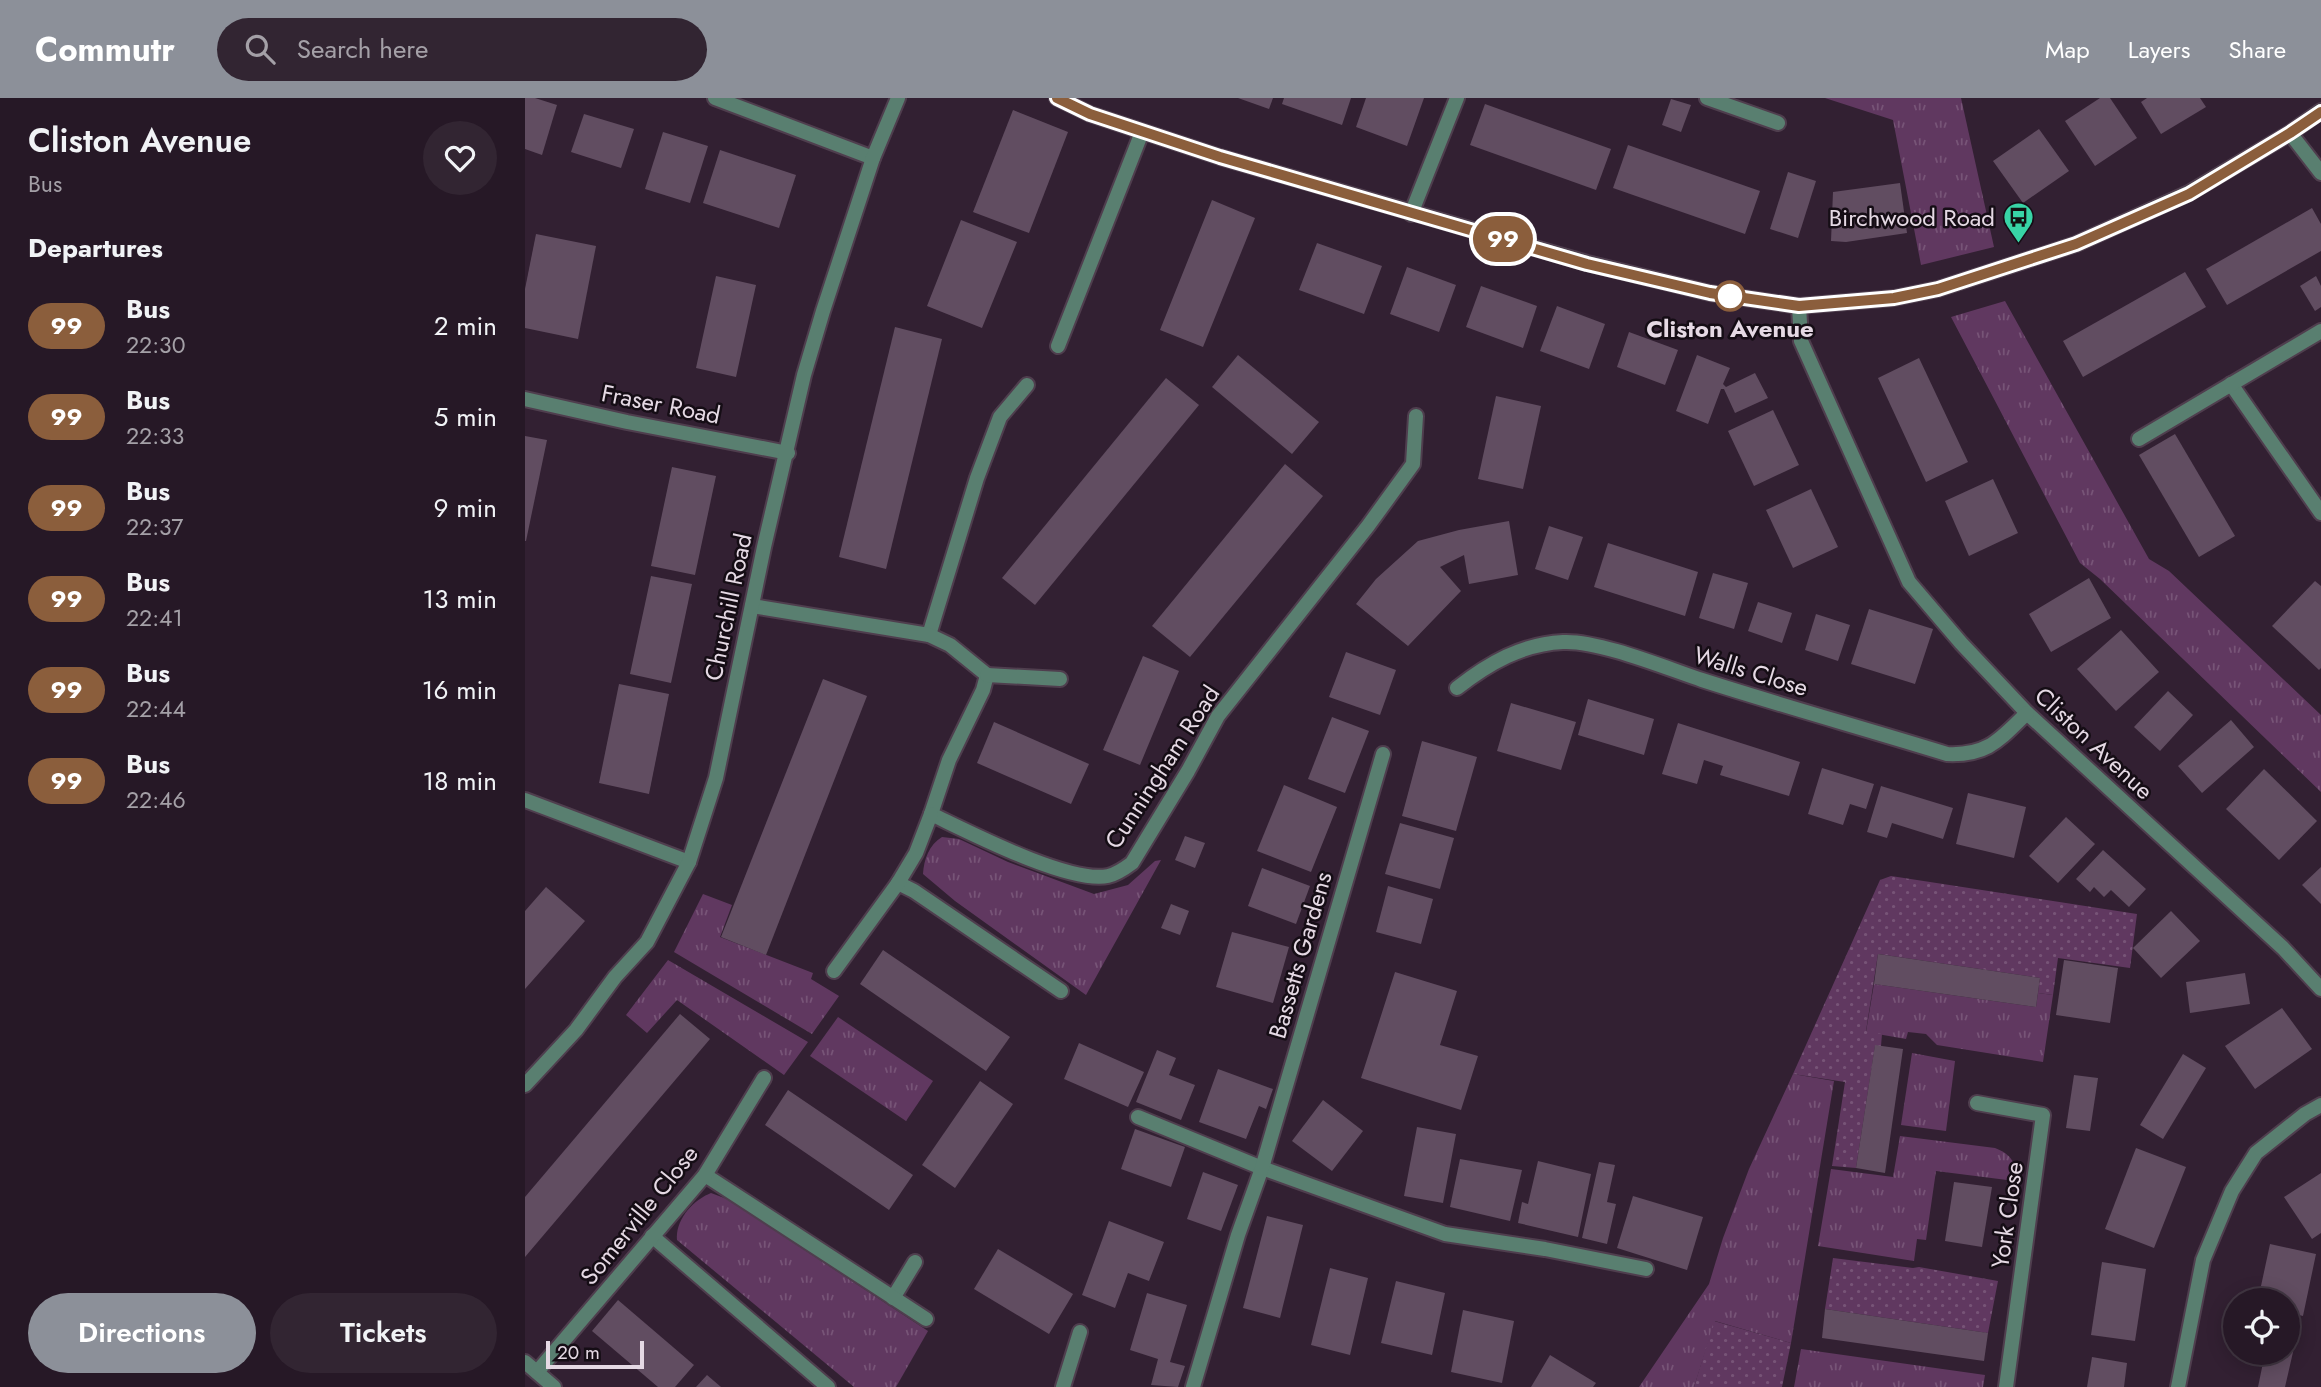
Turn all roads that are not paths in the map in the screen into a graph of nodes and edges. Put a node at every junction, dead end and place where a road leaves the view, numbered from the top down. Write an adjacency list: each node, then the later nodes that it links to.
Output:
1 (715, 98): 10 (street)
2 (898, 98): 10 (street, Churchill Road)
3 (1056, 98): 8 (street)
4 (1457, 98): 12 (street)
5 (1707, 98): 7 (street)
6 (2321, 111): 9 (street)
7 (1778, 123)
8 (1142, 132): 12 (street); 15 (street)
9 (2290, 133): 11 (street); 13 (street)
10 (873, 158): 21 (street, Churchill Road)
11 (2321, 173)
12 (1411, 214): 13 (street)
13 (1799, 306): 28 (street, Cliston Avenue)
14 (2321, 331): 16 (street)
15 (1058, 346)
16 (2231, 384): 20 (street); 22 (street)
17 (1027, 385): 24 (street)
18 (525, 399): 21 (street, Fraser Road)
19 (1416, 416): 31 (street, Cunningham Road)
20 (2139, 439)
21 (787, 453): 23 (street, Churchill Road)
22 (2321, 513)
23 (751, 606): 24 (street); 32 (street, Churchill Road)
24 (929, 635): 25 (street)
25 (987, 675): 26 (street); 31 (street)
26 (1060, 679)
27 (1457, 688): 28 (street, Walls Close)
28 (2027, 713): 35 (street, Cliston Avenue)
29 (1383, 754): 42 (street, Bassetts Gardens)
30 (525, 800): 32 (street)
31 (931, 814): 33 (street)
32 (689, 862): 38 (street, Churchill Road)
33 (898, 883): 34 (street); 36 (street)
34 (834, 971)
35 (2321, 989)
36 (1061, 991)
37 (764, 1079): 43 (street, Somerville Close)
38 (525, 1085)
39 (1977, 1103): 55 (street, York Close)
40 (2321, 1105): 56 (street)
41 (1138, 1117): 42 (street)
42 (1262, 1168): 46 (street); 54 (street, Bassetts Gardens)
43 (705, 1175): 44 (street, Somerville Close); 47 (street)
44 (652, 1237): 50 (street, Somerville Close); 52 (street)
45 (915, 1262): 47 (street)
46 (1646, 1269)
47 (893, 1298): 48 (street)
48 (926, 1320)
49 (1080, 1332): 53 (street)
50 (531, 1367): 51 (street, Somerville Close)
51 (554, 1387)
52 (828, 1387)
53 (1063, 1387)
54 (1193, 1387)
55 (2006, 1387)
56 (2178, 1387)

